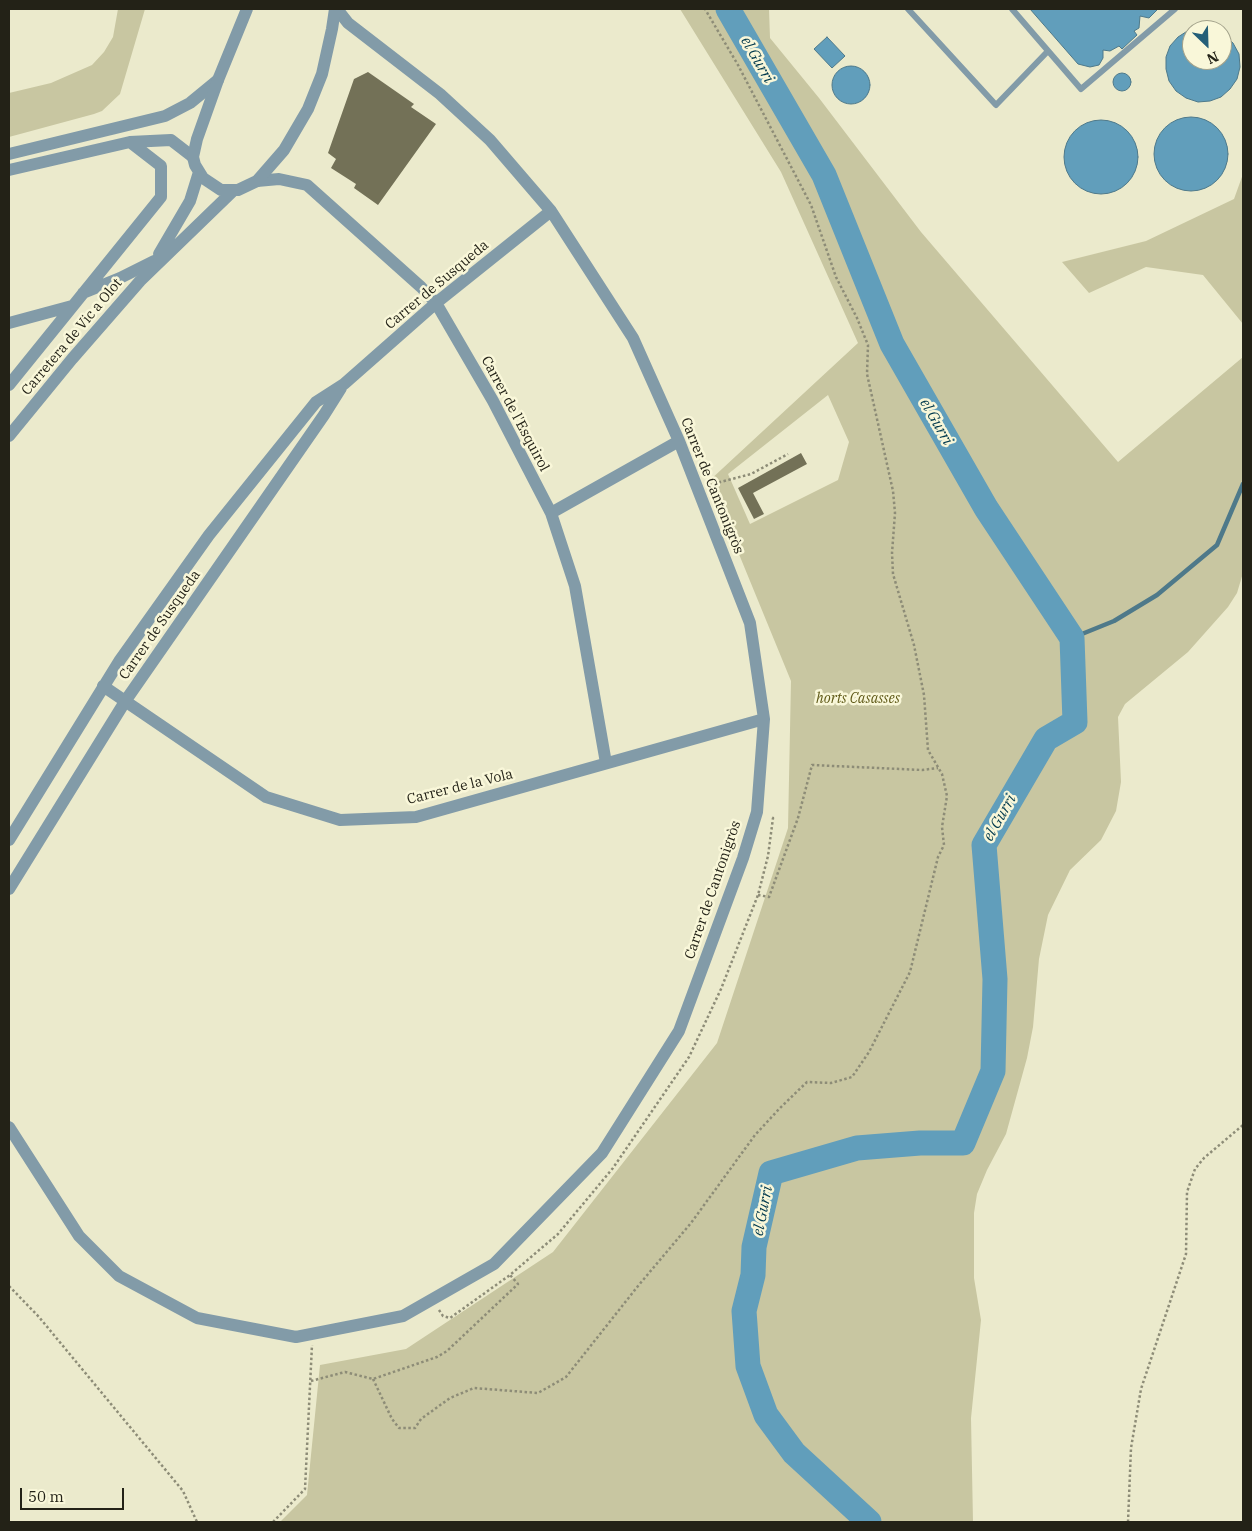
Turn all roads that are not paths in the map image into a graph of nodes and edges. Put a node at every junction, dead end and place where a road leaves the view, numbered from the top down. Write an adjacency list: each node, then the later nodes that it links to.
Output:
1 (336, 9): 13 (street); 15 (street, Carrer de Cantonigròs)
2 (908, 9): 6 (lane)
3 (1012, 9): 6 (lane)
4 (1175, 9): 6 (lane)
5 (243, 13): 7 (street)
6 (1048, 51)
7 (218, 80): 9 (street); 10 (street)
8 (130, 142): 10 (street); 11 (street); 18 (street)
9 (9, 154)
10 (193, 157): 12 (street)
11 (9, 170)
12 (199, 172): 14 (street); 16 (street, Carretera de Vic a Olot)
13 (257, 181): 14 (street); 19 (street, Carrer de l'Esquirol)
14 (233, 191): 17 (street, Carretera de Vic a Olot)
15 (551, 211): 19 (street, Carrer de Susqueda); 25 (street, Carrer de Cantonigròs)
16 (154, 261): 17 (street, Carretera de Vic a Olot); 18 (street)
17 (140, 281): 24 (street, Carretera de Vic a Olot)
18 (83, 293): 20 (street)
19 (436, 303): 22 (street, Carrer de Susqueda); 26 (street, Carrer de l'Esquirol)
20 (72, 306): 21 (street); 23 (street)
21 (9, 323)
22 (344, 384): 27 (street, Carrer de Susqueda); 28 (street, Carrer de Susqueda)
23 (9, 385)
24 (9, 436)
25 (679, 441): 26 (street); 29 (street, Carrer de Cantonigròs)
26 (551, 513): 30 (street, Carrer de l'Esquirol)
27 (103, 686): 28 (street, Carrer de la Vola); 31 (street, Carrer de Susqueda)
28 (126, 700): 30 (street, Carrer de la Vola); 32 (street, Carrer de Susqueda)
29 (764, 719): 30 (street, Carrer de la Vola); 33 (street, Carrer de Cantonigròs)
30 (606, 763)
31 (9, 840)
32 (9, 889)
33 (9, 1127)

